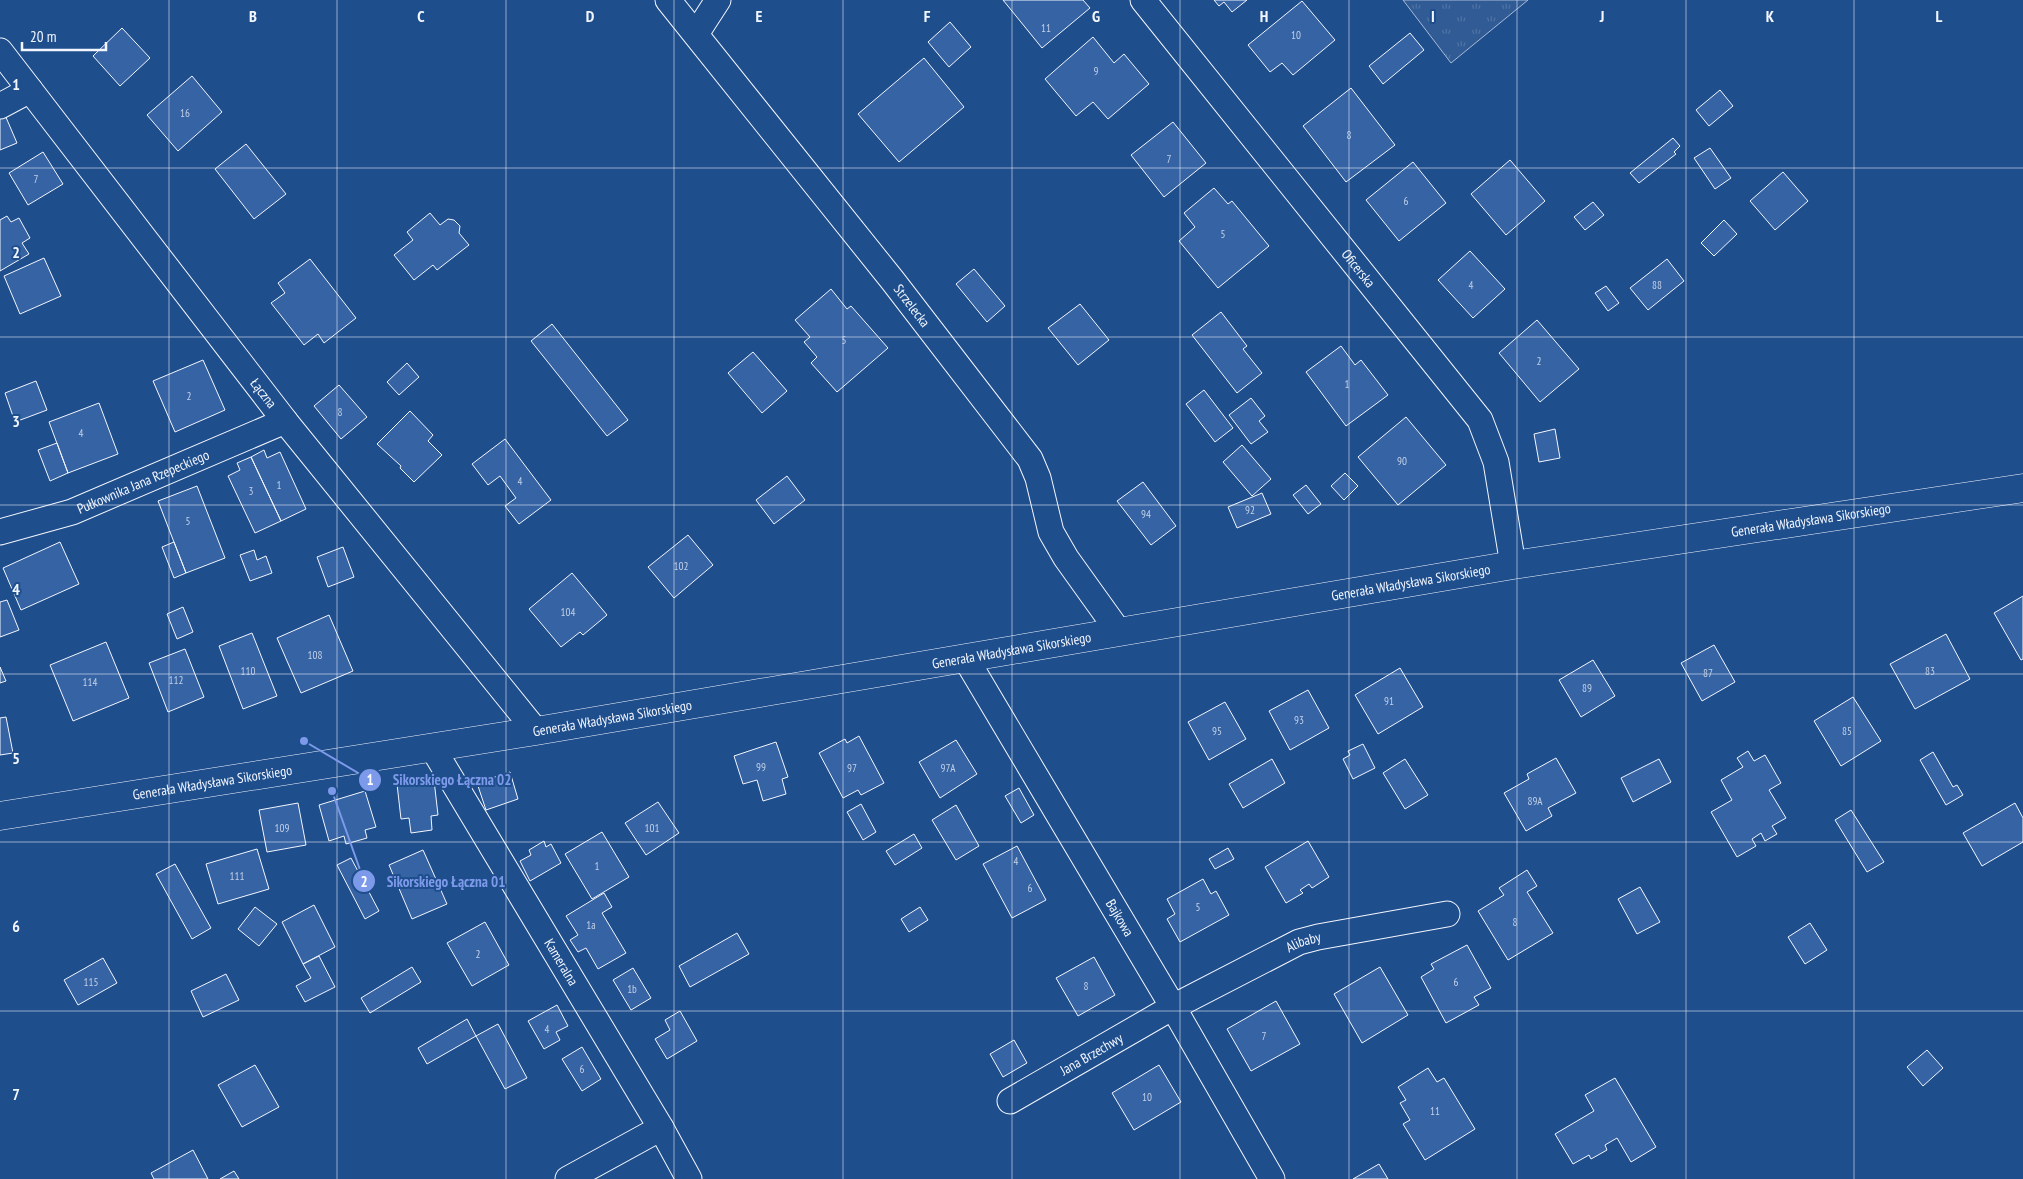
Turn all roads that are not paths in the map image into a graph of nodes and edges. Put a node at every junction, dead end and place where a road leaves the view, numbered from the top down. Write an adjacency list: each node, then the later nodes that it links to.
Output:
1 (668, 0): 4 (street, Strzelecka)
2 (718, 0): 4 (street)
3 (1143, 0): 11 (street, Oficerska)
4 (696, 34): 12 (street, Strzelecka)
5 (0, 51): 6 (street, Łączna)
6 (30, 90): 7 (street); 8 (street, Łączna)
7 (0, 106)
8 (284, 421): 10 (street, Pułkownika Jana Rzepeckiego); 14 (street, Łączna)
9 (2023, 488): 11 (street, Generała Władysława Sikorskiego)
10 (0, 532)
11 (1513, 565): 12 (street, Generała Władysława Sikorskiego)
12 (1119, 632): 13 (street, Generała Władysława Sikorskiego)
13 (966, 659): 14 (street, Generała Władysława Sikorskiego); 18 (street, Bajkowa)
14 (536, 731): 15 (street, Generała Władysława Sikorskiego)
15 (432, 747): 16 (street, Generała Władysława Sikorskiego); 20 (street, Kameralna)
16 (0, 816)
17 (1447, 914): 18 (street, Alibaby)
18 (1173, 1007): 19 (street, Jana Brzechwy); 23 (street, Bajkowa)
19 (1010, 1101)
20 (661, 1128): 21 (street); 22 (street, Kameralna)
21 (568, 1179)
22 (689, 1179)
23 (1272, 1179)

